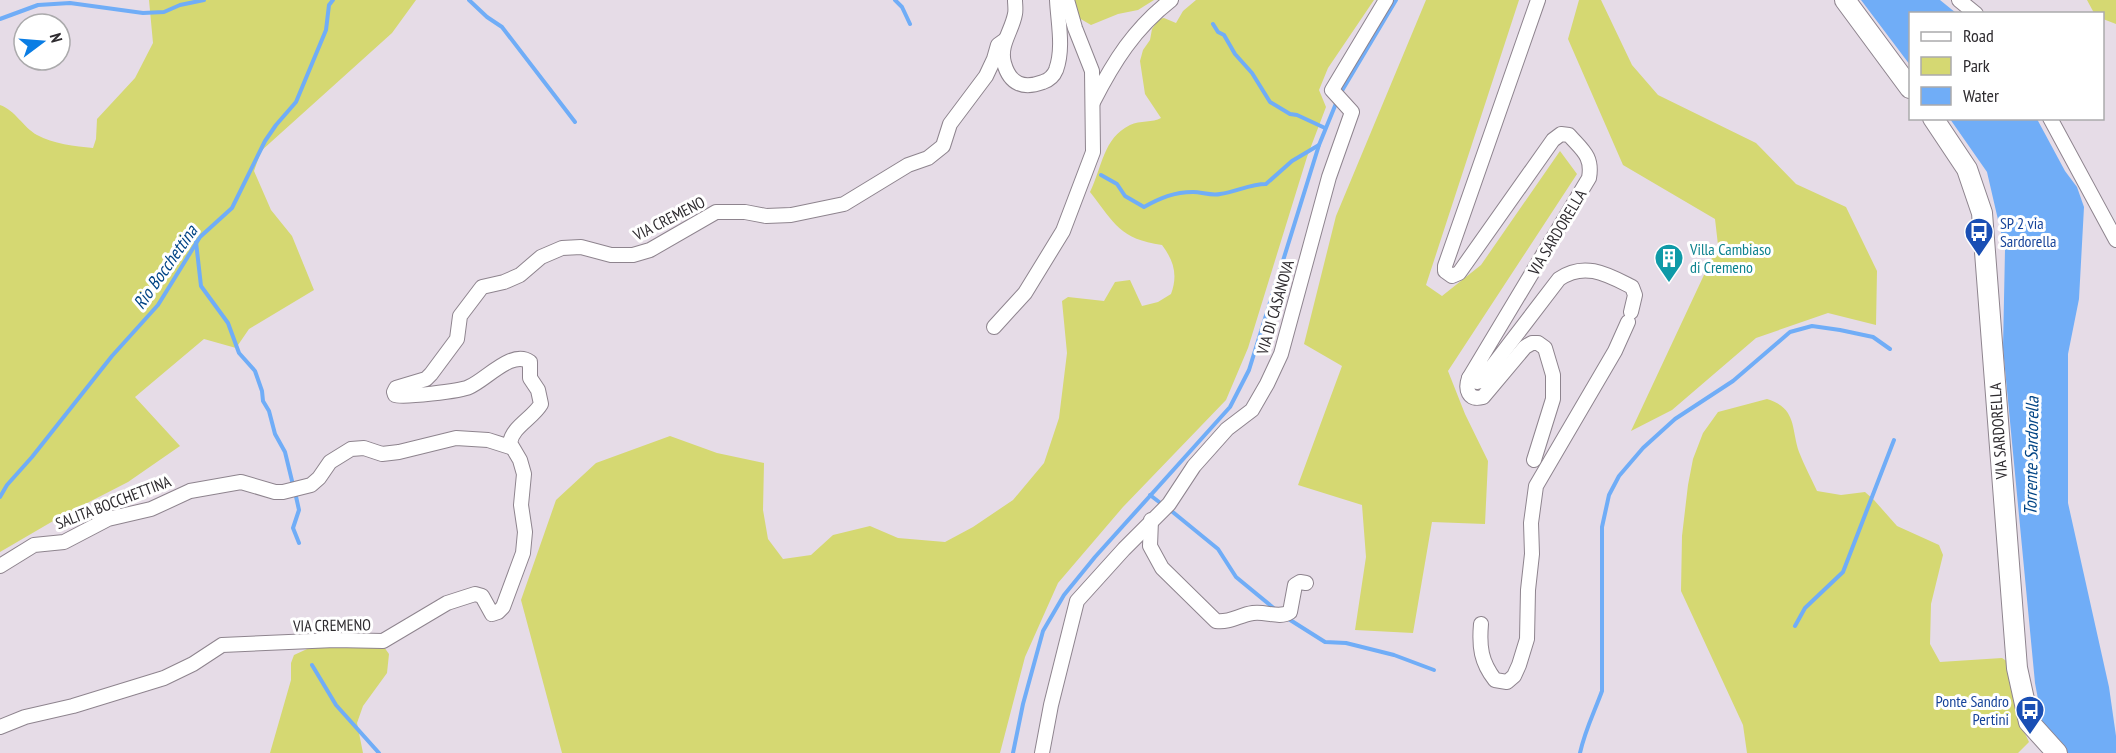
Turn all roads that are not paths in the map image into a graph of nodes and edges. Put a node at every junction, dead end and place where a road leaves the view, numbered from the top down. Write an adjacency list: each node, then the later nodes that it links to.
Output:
1 (1015, 0): 10 (street, VIA CREMENO)
2 (1057, 0): 10 (street)
3 (1067, 0): 12 (street)
4 (1171, 0): 12 (street)
5 (1386, 0): 21 (street, VIA DI CASANOVA)
6 (1538, 0): 18 (street, VIA SARDORELLA)
7 (1845, 0): 11 (main road)
8 (1959, 0): 9 (street)
9 (1974, 12)
10 (1005, 40): 19 (street, VIA CREMENO)
11 (1909, 85)
12 (1092, 104): 17 (street)
13 (1934, 120): 27 (main road, VIA SARDORELLA)
14 (2051, 120): 15 (street)
15 (2111, 218): 16 (street)
16 (2116, 240)
17 (994, 327)
18 (1469, 378): 20 (street); 24 (street, VIA SARDORELLA)
19 (510, 447): 22 (street, SALITA BOCCHETTINA); 25 (street, VIA CREMENO)
20 (1534, 460)
21 (1151, 520): 23 (street); 26 (street, VIA DI CASANOVA)
22 (0, 566)
23 (1306, 584)
24 (1481, 624)
25 (0, 727)
26 (1042, 753)
27 (2057, 753)

